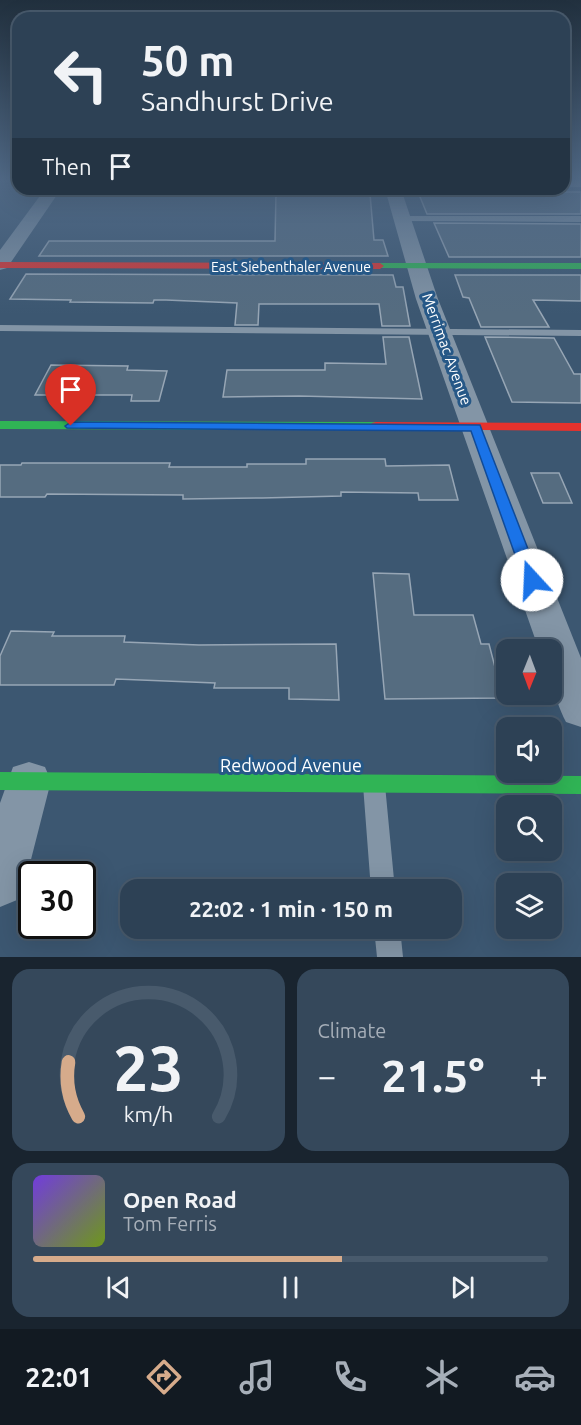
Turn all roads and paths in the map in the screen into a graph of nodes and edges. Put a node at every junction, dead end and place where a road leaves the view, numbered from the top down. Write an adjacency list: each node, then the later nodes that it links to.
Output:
1 (28, 225): 3 (street)
2 (404, 225): 4 (street, Merrimac Avenue)
3 (0, 265): 4 (street, East Siebenthaler Avenue)
4 (417, 266): 5 (street, East Siebenthaler Avenue); 7 (street, Merrimac Avenue)
5 (581, 266)
6 (0, 328): 7 (lane)
7 (440, 332): 8 (lane); 10 (street, Merrimac Avenue)
8 (581, 333)
9 (0, 425): 10 (street)
10 (476, 427): 11 (street); 12 (street, Merrimac Avenue)
11 (581, 427)
12 (581, 711)
13 (14, 781): 14 (street, Redwood Avenue); 17 (street)
14 (373, 783): 15 (street, Redwood Avenue); 16 (lane)
15 (581, 785)
16 (382, 879)
17 (0, 883)
18 (388, 939): 19 (lane)
19 (390, 957)

